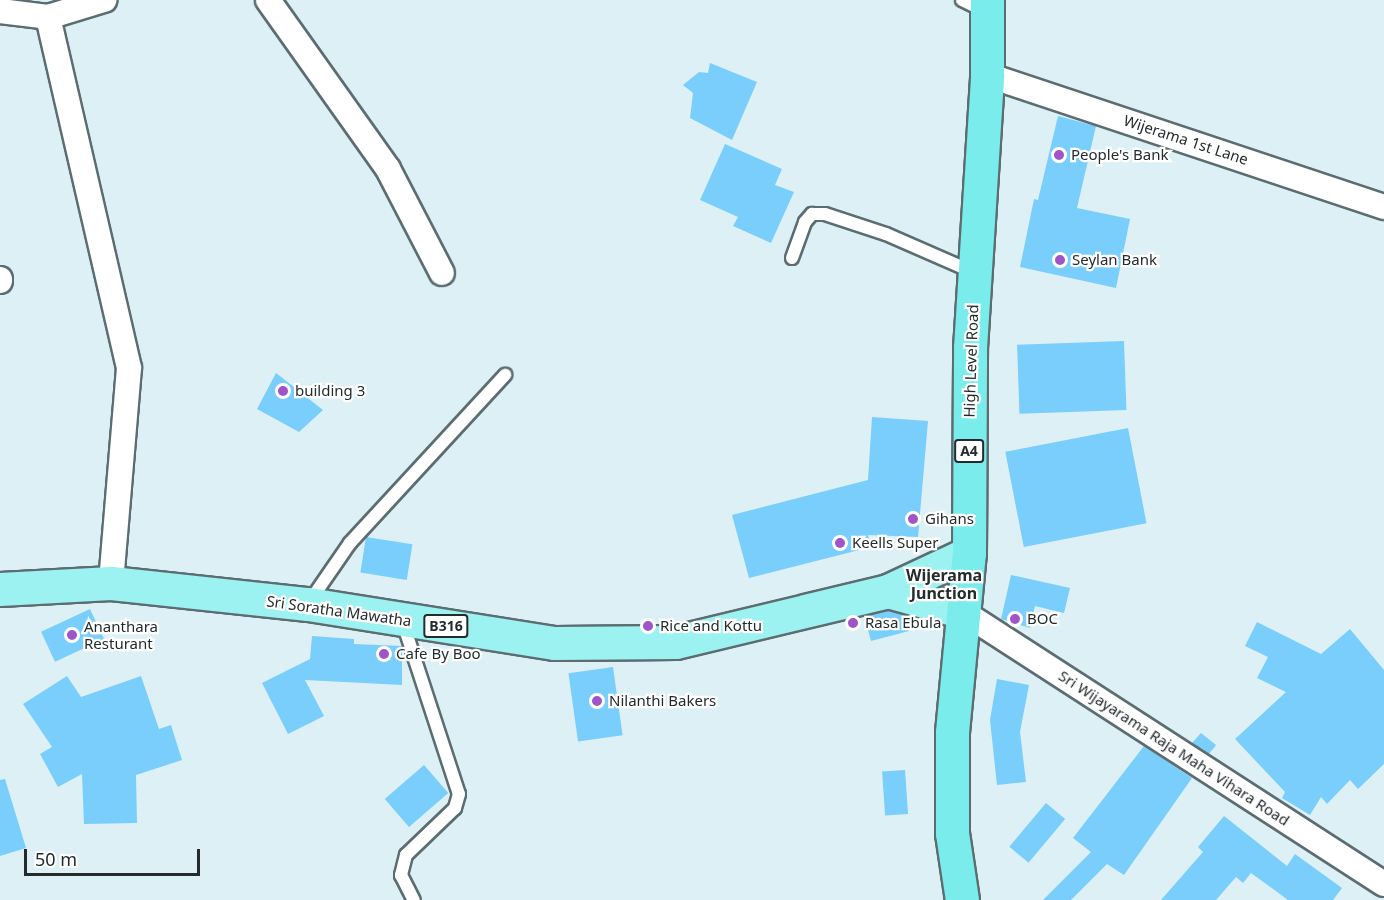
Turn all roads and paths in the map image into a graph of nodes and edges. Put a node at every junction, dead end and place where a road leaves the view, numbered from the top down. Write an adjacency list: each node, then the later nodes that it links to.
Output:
1 (104, 0): 5 (street)
2 (267, 0): 10 (street)
3 (978, 4): 6 (highway, High Level Road / A4)
4 (0, 11): 5 (street)
5 (48, 17): 13 (street)
6 (987, 75): 7 (street, Wijerama 1st Lane); 9 (highway, High Level Road / A4)
7 (1384, 207)
8 (792, 258): 9 (lane)
9 (974, 272): 12 (highway, High Level Road / A4)
10 (442, 273)
11 (505, 375): 16 (lane)
12 (969, 553): 15 (main road, Sri Soratha Mawatha / B316); 17 (highway, High Level Road / A4)
13 (111, 583): 14 (main road, Sri Soratha Mawatha / B316); 16 (main road, Sri Soratha Mawatha / B316)
14 (0, 589)
15 (888, 591): 17 (main road, Sri Soratha Mawatha / B316); 18 (main road, Sri Soratha Mawatha / B316)
16 (308, 604): 18 (main road, Sri Soratha Mawatha / B316)
17 (963, 612): 19 (street, Sri Wijayarama Raja Maha Vihara Road); 21 (highway, High Level Road / A4)
18 (401, 619): 20 (lane)
19 (1384, 884)
20 (414, 900)
21 (962, 900)

